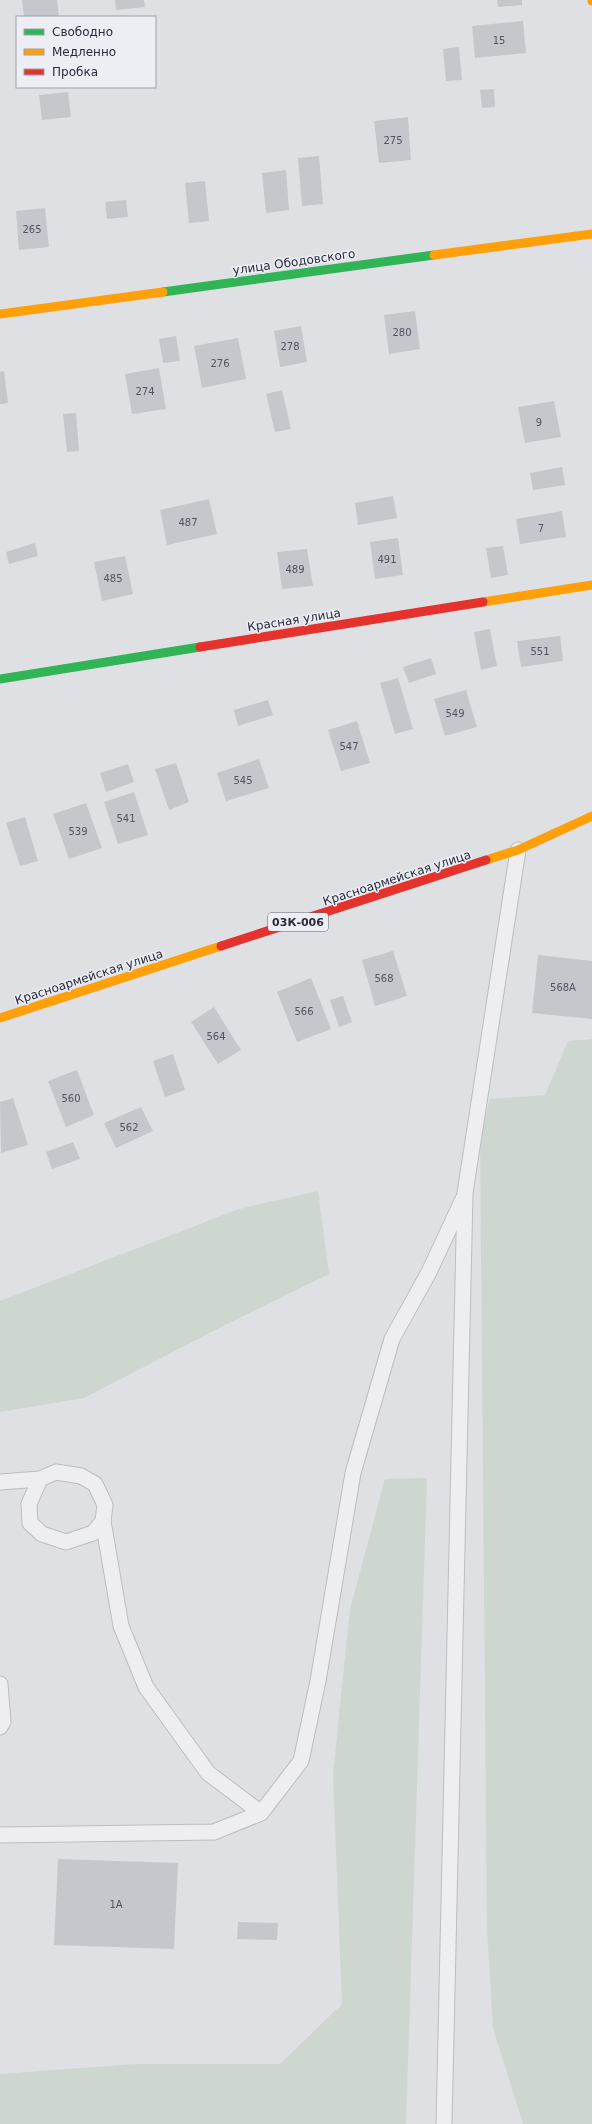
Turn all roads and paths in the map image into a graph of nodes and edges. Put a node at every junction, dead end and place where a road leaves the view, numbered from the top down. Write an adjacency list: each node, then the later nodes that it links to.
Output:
1 (592, 234): 2 (street, улица Ободовского)
2 (0, 314)
3 (592, 585): 4 (street, Красная улица)
4 (0, 679)
5 (592, 816): 6 (street, Красноармейская улица / 03К-006)
6 (518, 850): 7 (street, Красноармейская улица / 03К-006); 8 (lane)
7 (0, 1018)
8 (466, 1193): 14 (lane); 16 (lane)
9 (40, 1480): 10 (lane); 11 (lane); 11 (lane)
10 (0, 1482)
11 (103, 1521): 14 (lane)
12 (0, 1684): 13 (lane)
13 (0, 1727)
14 (261, 1813): 15 (lane)
15 (0, 1835)
16 (444, 2124)

